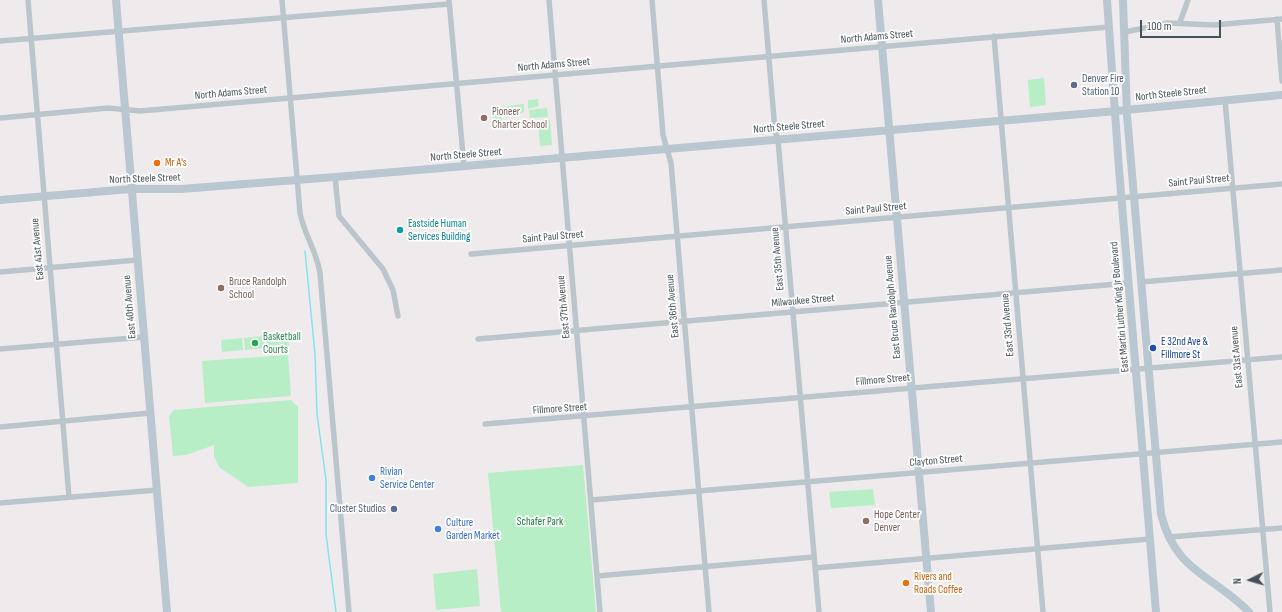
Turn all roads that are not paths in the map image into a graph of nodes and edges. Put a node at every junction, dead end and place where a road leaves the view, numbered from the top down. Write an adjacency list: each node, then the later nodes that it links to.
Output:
1 (28, 0): 19 (street, East 41st Avenue)
2 (116, 0): 16 (street, East 40th Avenue)
3 (282, 0): 12 (street)
4 (549, 0): 24 (street, East 37th Avenue)
5 (652, 0): 23 (street, East 36th Avenue)
6 (764, 0): 22 (street, East 35th Avenue)
7 (878, 0): 21 (street, East Bruce Randolph Avenue)
8 (1107, 0): 15 (street, East Martin Luther King Jr Boulevard)
9 (1123, 0): 17 (street, East Martin Luther King Jr Boulevard)
10 (1188, 0): 14 (street)
11 (449, 2): 12 (street); 26 (street)
12 (284, 18): 16 (street); 28 (street)
13 (1279, 19): 14 (street); 25 (street)
14 (1180, 22): 17 (street)
15 (1109, 27): 18 (street, North Adams Street); 32 (street, East Martin Luther King Jr Boulevard)
16 (118, 31): 19 (street); 30 (street, East 40th Avenue)
17 (1128, 31): 31 (street, East Martin Luther King Jr Boulevard)
18 (994, 36): 21 (street, North Adams Street); 35 (street, East 33rd Avenue)
19 (31, 38): 20 (street); 33 (street, East 41st Avenue)
20 (0, 41)
21 (882, 47): 22 (street, North Adams Street); 36 (street, East Bruce Randolph Avenue)
22 (769, 56): 23 (street, North Adams Street); 37 (street, East 35th Avenue)
23 (658, 66): 24 (street, North Adams Street); 38 (street, East 36th Avenue)
24 (555, 75): 26 (street, North Adams Street); 39 (street, East 37th Avenue)
25 (1282, 81)
26 (457, 84): 28 (street, North Adams Street); 40 (street)
27 (1282, 95): 29 (street, North Steele Street)
28 (290, 99): 30 (street, North Adams Street); 42 (street)
29 (1225, 100): 31 (street, North Steele Street); 44 (street, East 31st Avenue)
30 (124, 109): 33 (street, North Adams Street); 45 (street, East 40th Avenue)
31 (1126, 109): 32 (street, North Steele Street); 47 (street, East Martin Luther King Jr Boulevard)
32 (1114, 111): 35 (street, North Steele Street); 48 (street, East Martin Luther King Jr Boulevard)
33 (37, 115): 34 (street, North Adams Street); 46 (street, East 41st Avenue)
34 (0, 118)
35 (1001, 120): 36 (street, North Steele Street); 50 (street, East 33rd Avenue)
36 (889, 130): 37 (street, North Steele Street); 51 (street, East Bruce Randolph Avenue)
37 (778, 140): 38 (street, North Steele Street); 52 (street, East 35th Avenue)
38 (667, 148): 39 (street, North Steele Street); 53 (street, East 36th Avenue)
39 (562, 157): 40 (street, North Steele Street); 54 (street, East 37th Avenue)
40 (464, 166): 41 (street, North Steele Street)
41 (335, 177): 42 (street, North Steele Street); 66 (street)
42 (294, 180): 45 (street, North Steele Street); 109 (street)
43 (1282, 184): 44 (street, Saint Paul Street)
44 (1233, 188): 47 (street, Saint Paul Street); 60 (street, East 31st Avenue)
45 (131, 189): 46 (street, North Steele Street); 56 (street, East 40th Avenue)
46 (44, 196): 49 (street, North Steele Street); 57 (street, East 41st Avenue)
47 (1134, 196): 48 (street, Saint Paul Street); 61 (street, East Martin Luther King Jr Boulevard)
48 (1121, 197): 50 (street, Saint Paul Street); 62 (street, East Martin Luther King Jr Boulevard)
49 (0, 200)
50 (1008, 208): 51 (street, Saint Paul Street); 63 (street, East 33rd Avenue)
51 (897, 217): 52 (street, Saint Paul Street); 64 (street, East Bruce Randolph Avenue)
52 (786, 227): 53 (street, Saint Paul Street); 65 (street, East 35th Avenue)
53 (677, 236): 54 (street, Saint Paul Street); 67 (street, East 36th Avenue)
54 (569, 245): 55 (street, Saint Paul Street); 68 (street, East 37th Avenue)
55 (471, 254)
56 (137, 260): 57 (street); 69 (street, East 40th Avenue)
57 (50, 268): 59 (street); 71 (street, East 41st Avenue)
58 (1282, 270): 60 (street)
59 (0, 272)
60 (1240, 274): 61 (street); 74 (street, East 31st Avenue)
61 (1141, 282): 75 (street, East Martin Luther King Jr Boulevard)
62 (1129, 283): 63 (street, Milwaukee Street); 76 (street, East Martin Luther King Jr Boulevard)
63 (1016, 292): 64 (street, Milwaukee Street); 77 (street, East 33rd Avenue)
64 (904, 302): 65 (street, Milwaukee Street); 78 (street, East Bruce Randolph Avenue)
65 (793, 312): 67 (street, Milwaukee Street); 79 (street, East 35th Avenue)
66 (398, 316)
67 (684, 321): 68 (street, Milwaukee Street); 80 (street, East 36th Avenue)
68 (576, 331): 70 (street, Milwaukee Street); 82 (street, East 37th Avenue)
69 (144, 337): 71 (street); 81 (street, East 40th Avenue)
70 (478, 339)
71 (56, 344): 72 (street); 83 (street, East 41st Avenue)
72 (0, 349)
73 (1282, 356): 74 (street, Fillmore Street)
74 (1248, 360): 75 (street, Fillmore Street); 87 (street, East 31st Avenue)
75 (1148, 367): 76 (street, Fillmore Street); 89 (street, East Martin Luther King Jr Boulevard)
76 (1136, 368): 77 (street, Fillmore Street); 88 (street, East Martin Luther King Jr Boulevard)
77 (1023, 378): 78 (street, Fillmore Street); 90 (street, East 33rd Avenue)
78 (912, 388): 79 (street, Fillmore Street); 91 (street, East Bruce Randolph Avenue)
79 (800, 398): 80 (street, Fillmore Street); 92 (street, East 35th Avenue)
80 (692, 408): 82 (street, Fillmore Street); 94 (street, East 36th Avenue)
81 (150, 413): 83 (street); 93 (street, East 40th Avenue)
82 (584, 417): 84 (street, Fillmore Street); 96 (street, East 37th Avenue)
83 (63, 421): 85 (street); 95 (street, East 41st Avenue)
84 (485, 424)
85 (0, 427)
86 (1282, 442): 87 (street, Clayton Street)
87 (1255, 444): 89 (street, Clayton Street); 99 (street, East 31st Avenue)
88 (1143, 453): 89 (street, Clayton Street); 90 (street, Clayton Street); 101 (street, East Martin Luther King Jr Boulevard)
89 (1155, 453): 100 (street, East Martin Luther King Jr Boulevard)
90 (1030, 463): 91 (street, Clayton Street); 102 (street, East 33rd Avenue)
91 (919, 472): 92 (street, Clayton Street); 104 (street, East Bruce Randolph Avenue)
92 (808, 482): 94 (street, Clayton Street); 103 (street, East 35th Avenue)
93 (157, 490): 95 (street); 108 (street, East 40th Avenue)
94 (698, 491): 96 (street, Clayton Street); 105 (street, East 36th Avenue)
95 (69, 497): 97 (street)
96 (591, 500): 107 (street, East 37th Avenue)
97 (0, 503)
98 (1282, 528): 99 (street)
99 (1263, 529): 100 (street); 117 (street, East 31st Avenue)
100 (1169, 537): 116 (street)
101 (1150, 539): 102 (street); 115 (street, East Martin Luther King Jr Boulevard)
102 (1038, 548): 104 (street); 114 (street, East 33rd Avenue)
103 (814, 557): 105 (street); 106 (street, East 35th Avenue)
104 (926, 558): 106 (street); 113 (street, East Bruce Randolph Avenue)
105 (705, 566): 107 (street); 111 (street, East 36th Avenue)
106 (815, 568): 112 (street, East 35th Avenue)
107 (597, 576): 110 (street, East 37th Avenue)
108 (167, 612)
109 (349, 612)
110 (600, 612)
111 (709, 612)
112 (819, 612)
113 (931, 612)
114 (1043, 612)
115 (1156, 612)
116 (1249, 612)
117 (1270, 612)

